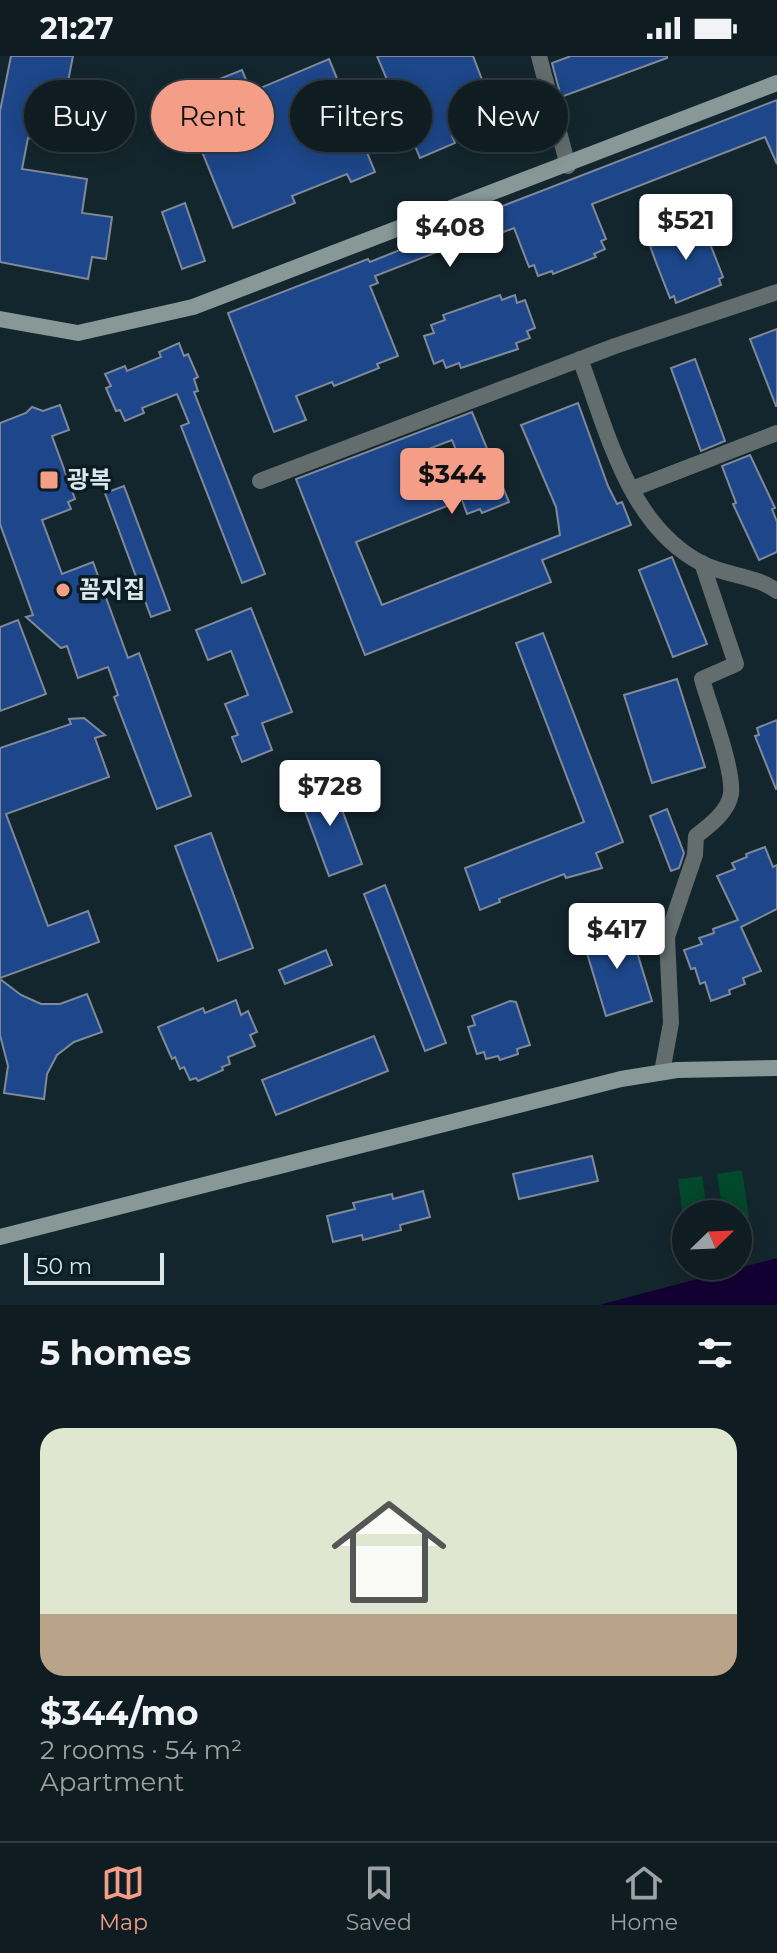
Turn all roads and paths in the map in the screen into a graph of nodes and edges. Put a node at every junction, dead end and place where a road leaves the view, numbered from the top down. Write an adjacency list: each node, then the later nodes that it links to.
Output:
1 (539, 56): 3 (street)
2 (777, 83): 3 (main road)
3 (568, 166): 5 (main road)
4 (777, 292): 6 (street)
5 (0, 319)
6 (580, 359): 8 (street); 9 (street)
7 (777, 433): 9 (street)
8 (260, 481)
9 (632, 489): 10 (street)
10 (702, 563): 11 (street); 13 (street)
11 (777, 591)
12 (777, 1068): 13 (main road)
13 (662, 1072): 14 (main road)
14 (0, 1237)

